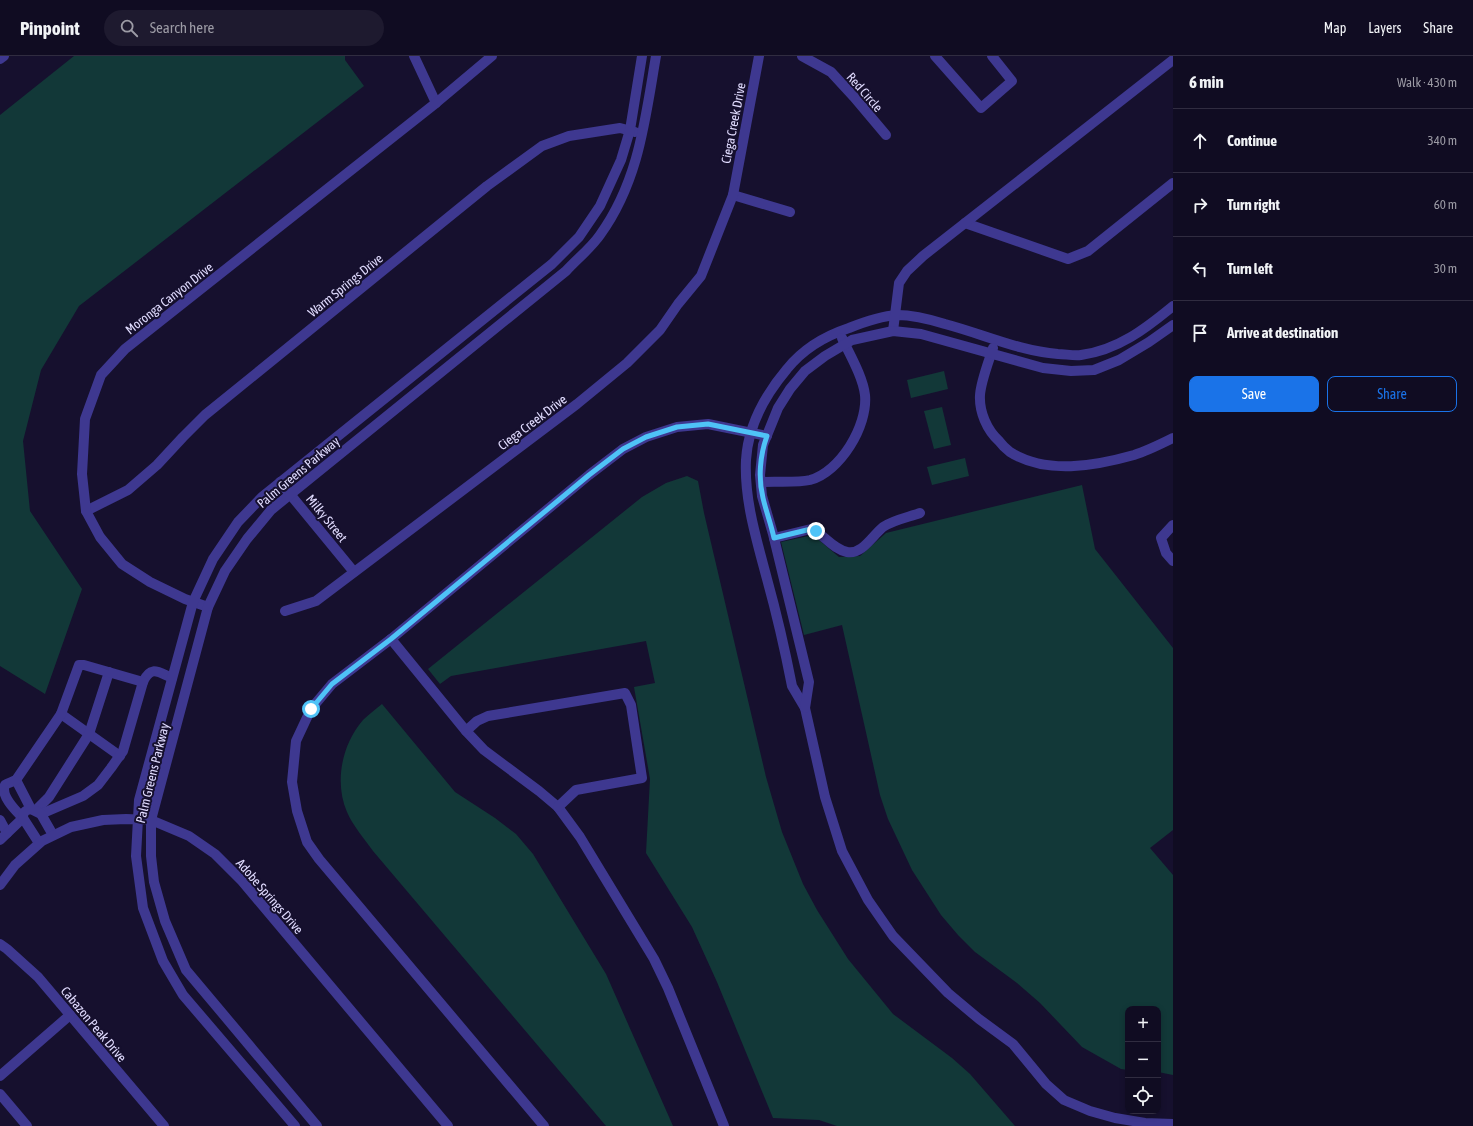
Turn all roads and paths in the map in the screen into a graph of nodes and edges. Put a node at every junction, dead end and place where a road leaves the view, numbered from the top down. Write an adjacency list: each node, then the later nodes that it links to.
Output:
1 (4, 56): 10 (street)
2 (414, 56): 12 (street)
3 (492, 56): 12 (street, Moronga Canyon Drive)
4 (642, 56): 13 (street, Palm Greens Parkway)
5 (656, 56): 14 (street, Palm Greens Parkway)
6 (759, 56): 17 (street, Ciega Creek Drive)
7 (802, 56): 15 (street, Red Circle)
8 (935, 56): 9 (street)
9 (992, 56)
10 (0, 59)
11 (1173, 60): 19 (street)
12 (436, 103): 35 (street, Moronga Canyon Drive)
13 (630, 130): 14 (street, Warm Springs Drive); 32 (street, Palm Greens Parkway); 35 (street, Warm Springs Drive)
14 (643, 134): 34 (street, Palm Greens Parkway)
15 (886, 136)
16 (1173, 183): 19 (street)
17 (733, 195): 18 (street); 40 (street, Ciega Creek Drive)
18 (790, 212)
19 (965, 223): 21 (street)
20 (1173, 306): 22 (street)
21 (896, 315): 24 (street); 25 (street); 26 (street)
22 (1160, 316): 23 (street); 26 (street)
23 (1171, 326): 28 (street)
24 (839, 331): 27 (street); 29 (street)
25 (893, 331): 27 (street); 28 (street)
26 (995, 340): 28 (street)
27 (845, 344): 30 (street); 33 (street)
28 (991, 353): 31 (street)
29 (750, 432): 30 (street); 44 (street); 48 (street)
30 (767, 436): 33 (street)
31 (1173, 438)
32 (280, 482): 34 (street, Milky Street); 41 (street, Palm Greens Parkway)
33 (761, 482): 38 (street)
34 (290, 493): 40 (street, Milky Street); 42 (street, Palm Greens Parkway)
35 (86, 511): 41 (street, Moronga Canyon Drive)
36 (920, 513): 38 (street)
37 (1173, 525): 39 (street)
38 (774, 538): 48 (street)
39 (1173, 561)
40 (354, 572): 43 (street, Ciega Creek Drive)
41 (193, 602): 42 (street, Moronga Canyon Drive); 46 (street, Palm Greens Parkway)
42 (208, 607): 59 (street, Palm Greens Parkway)
43 (285, 611)
44 (391, 639): 50 (street); 74 (street)
45 (109, 672): 47 (street); 49 (street); 51 (street)
46 (172, 678): 47 (street); 57 (street, Palm Greens Parkway)
47 (142, 682): 52 (street)
48 (805, 708): 68 (street)
49 (61, 714): 51 (street); 53 (street)
50 (466, 731): 54 (street); 54 (street)
51 (89, 734): 52 (street); 55 (street)
52 (120, 756): 55 (street)
53 (16, 780): 55 (street); 56 (street)
54 (558, 806): 75 (street)
55 (36, 811): 56 (street); 60 (street)
56 (23, 818): 61 (street); 62 (street)
57 (138, 819): 59 (street, Adobe Springs Drive); 60 (street, Adobe Springs Drive); 71 (street, Palm Greens Parkway)
58 (0, 820): 61 (street)
59 (151, 820): 72 (street, Palm Greens Parkway); 73 (street, Adobe Springs Drive)
60 (53, 835): 62 (street, Adobe Springs Drive)
61 (4, 837)
62 (39, 843): 63 (street, Adobe Springs Drive)
63 (0, 885)
64 (0, 944): 65 (street, Cabazon Peak Drive)
65 (70, 1015): 66 (street); 70 (street, Cabazon Peak Drive)
66 (0, 1076)
67 (0, 1094): 69 (street)
68 (1173, 1124)
69 (27, 1126)
70 (164, 1126)
71 (295, 1126)
72 (317, 1126)
73 (448, 1126)
74 (544, 1126)
75 (724, 1126)

